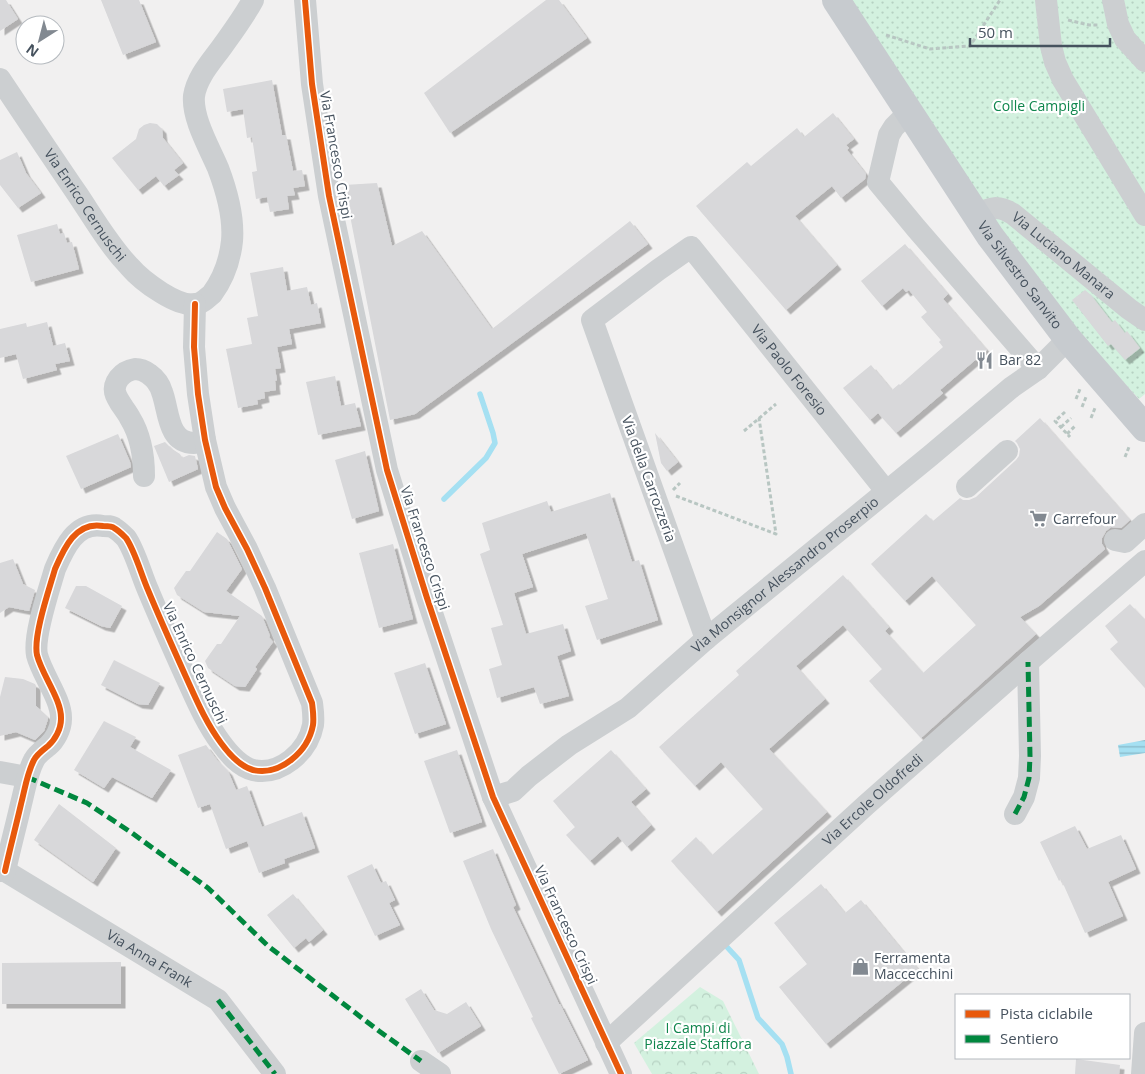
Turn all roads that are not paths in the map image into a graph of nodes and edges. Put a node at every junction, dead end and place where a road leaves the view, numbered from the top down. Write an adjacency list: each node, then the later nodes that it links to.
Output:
1 (253, 0): 11 (street)
2 (305, 0): 29 (street, Via Francesco Crispi)
3 (836, 0): 8 (main road, Via Silvestro Sanvito)
4 (1113, 0): 6 (street)
5 (1047, 8): 10 (street)
6 (1145, 61)
7 (0, 79): 11 (street, Via Enrico Cernuschi)
8 (910, 112): 9 (main road, Via Silvestro Sanvito); 15 (street)
9 (976, 215): 13 (street, Via Luciano Manara); 14 (main road, Via Silvestro Sanvito)
10 (1145, 216)
11 (195, 304): 17 (street, Via Enrico Cernuschi)
12 (592, 320): 21 (street, Via Paolo Foresio); 25 (street, Via della Carrozzeria)
13 (1145, 320)
14 (1068, 339): 15 (street, Via Monsignor Alessandro Proserpio); 16 (main road, Via Silvestro Sanvito)
15 (1038, 369): 21 (street, Via Monsignor Alessandro Proserpio)
16 (1137, 437)
17 (205, 440): 19 (street); 28 (street, Via Enrico Cernuschi)
18 (1007, 451): 20 (street)
19 (144, 476)
20 (966, 487)
21 (886, 491): 25 (street, Via Monsignor Alessandro Proserpio)
22 (1145, 524): 23 (street)
23 (1115, 540)
24 (1145, 561): 26 (street, Via Ercole Oldofredi)
25 (706, 639): 29 (street, Via Monsignor Alessandro Proserpio)
26 (1028, 662): 30 (street); 33 (street, Via Ercole Oldofredi)
27 (0, 772): 28 (street)
28 (27, 777): 31 (street, Via Enrico Cernuschi)
29 (493, 797): 33 (street, Via Francesco Crispi)
30 (1015, 814)
31 (2, 871): 35 (street, Via Anna Frank)
32 (1145, 1033): 38 (street)
33 (606, 1043): 37 (street, Via Francesco Crispi)
34 (421, 1061): 36 (street)
35 (275, 1074)
36 (440, 1074)
37 (621, 1074)
38 (1142, 1074)

